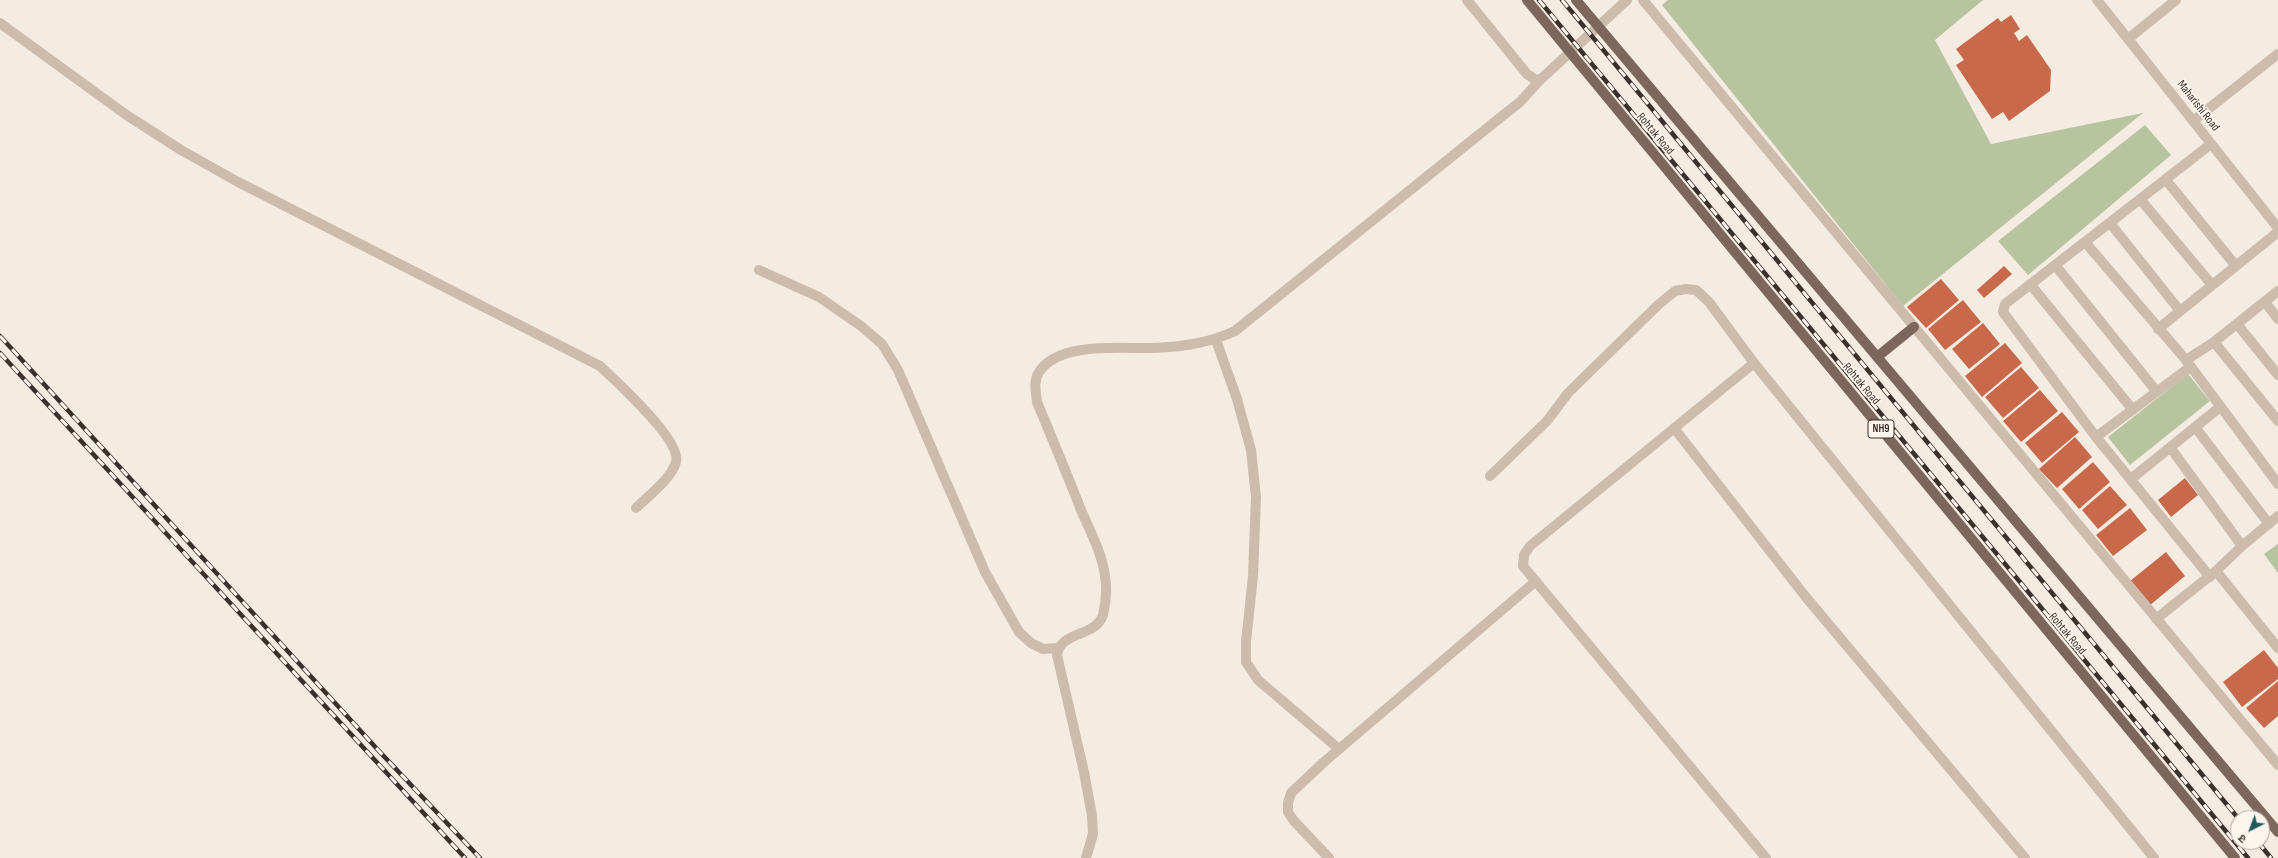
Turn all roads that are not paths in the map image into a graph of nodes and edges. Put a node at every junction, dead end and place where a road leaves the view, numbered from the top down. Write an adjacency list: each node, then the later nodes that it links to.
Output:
1 (1467, 0): 13 (street)
2 (1528, 0): 11 (main road, Rohtak Road / NH9)
3 (1576, 0): 9 (main road)
4 (1627, 0): 9 (street)
5 (1643, 0): 32 (street)
6 (2097, 0): 10 (street, Maharishi Road)
7 (2176, 0): 10 (street)
8 (0, 23): 51 (street)
9 (1598, 27): 11 (street); 36 (main road)
10 (2128, 39): 14 (street, Maharishi Road)
11 (1569, 51): 13 (street); 68 (main road, Rohtak Road / NH9)
12 (2278, 54): 14 (street)
13 (1541, 79): 34 (street)
14 (2192, 120): 15 (street, Maharishi Road)
15 (2212, 144): 16 (street); 19 (street, Maharishi Road)
16 (2166, 180): 17 (street); 23 (street)
17 (2140, 200): 18 (street); 26 (street)
18 (2110, 223): 21 (street); 29 (street)
19 (2278, 228)
20 (2278, 232): 23 (street)
21 (2085, 242): 22 (street); 33 (street)
22 (2055, 265): 25 (street); 40 (street)
23 (2236, 266): 26 (street)
24 (759, 270): 58 (street)
25 (2030, 284): 42 (street); 46 (street)
26 (2212, 285): 29 (street)
27 (2278, 291): 28 (street)
28 (2265, 302): 30 (street); 31 (street)
29 (2180, 311): 33 (street)
30 (2278, 319)
31 (2237, 324): 35 (street); 39 (street)
32 (1914, 327): 36 (main road); 57 (street)
33 (2158, 329): 38 (street)
34 (1216, 340): 58 (street); 60 (street)
35 (2214, 342): 38 (street); 43 (street)
36 (1877, 357): 62 (main road)
37 (1754, 363): 44 (street); 48 (street); 67 (street)
38 (2188, 364): 40 (street); 41 (street)
39 (2278, 376)
40 (2157, 392): 42 (street)
41 (2220, 407): 45 (street); 50 (street)
42 (2133, 410): 46 (street)
43 (2278, 421)
44 (1674, 428): 56 (street); 66 (street)
45 (2194, 428): 47 (street); 53 (street)
46 (2096, 437): 49 (street)
47 (2170, 447): 49 (street); 54 (street)
48 (1490, 476)
49 (2131, 479): 55 (street)
50 (2278, 484)
51 (636, 508)
52 (2278, 516): 53 (street)
53 (2269, 524): 54 (street)
54 (2242, 546): 55 (street)
55 (2213, 574): 57 (street); 59 (street)
56 (1536, 581): 60 (street); 65 (street)
57 (2156, 618): 61 (street)
58 (1058, 648): 63 (street)
59 (2278, 648)
60 (1339, 749): 64 (street)
61 (2278, 765)
62 (2278, 832)
63 (1086, 858)
64 (1329, 858)
65 (1766, 858)
66 (2025, 858)
67 (2154, 858)
68 (2235, 858)

